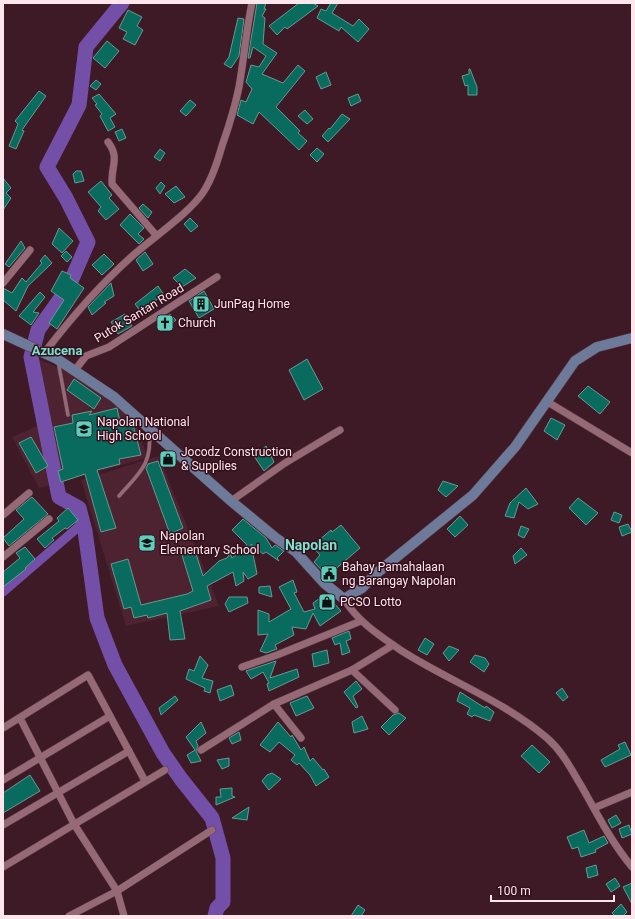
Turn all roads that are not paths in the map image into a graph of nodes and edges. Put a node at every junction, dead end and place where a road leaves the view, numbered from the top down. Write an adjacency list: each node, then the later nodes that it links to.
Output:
1 (252, 3): 3 (street)
2 (108, 142): 3 (street)
3 (156, 235): 9 (street)
4 (30, 250): 6 (street)
5 (217, 277): 11 (street, Putok Santan Road)
6 (3, 283)
7 (3, 334): 9 (street)
8 (632, 338): 12 (street)
9 (40, 350): 10 (street)
10 (57, 359): 11 (street); 13 (lane)
11 (75, 370): 14 (street)
12 (546, 401): 16 (street); 23 (street)
13 (68, 415)
14 (148, 428): 18 (lane); 19 (street)
15 (340, 430): 19 (street)
16 (632, 453)
17 (29, 493): 20 (street)
18 (119, 496)
19 (231, 501): 23 (street)
20 (3, 515)
21 (49, 519): 22 (street)
22 (3, 557)
23 (344, 599): 24 (street)
24 (361, 621): 25 (street); 26 (street)
25 (393, 645): 27 (street); 42 (street)
26 (242, 667)
27 (352, 670): 28 (street); 29 (street)
28 (274, 704): 33 (street); 34 (street)
29 (395, 710)
30 (110, 716): 31 (street); 35 (street); 36 (street)
31 (20, 718): 32 (street); 36 (street)
32 (3, 728)
33 (301, 738)
34 (201, 750)
35 (129, 751): 39 (street); 40 (street)
36 (40, 757): 38 (street); 40 (street)
37 (164, 770): 39 (street)
38 (3, 780)
39 (145, 781): 43 (street)
40 (58, 792): 43 (street); 44 (street)
41 (632, 792): 42 (street)
42 (594, 808): 47 (street)
43 (74, 824): 46 (street); 48 (street)
44 (3, 825)
45 (212, 830): 48 (street)
46 (3, 867)
47 (632, 867)
48 (117, 891): 49 (street); 50 (street)
49 (69, 916)
50 (124, 916)

